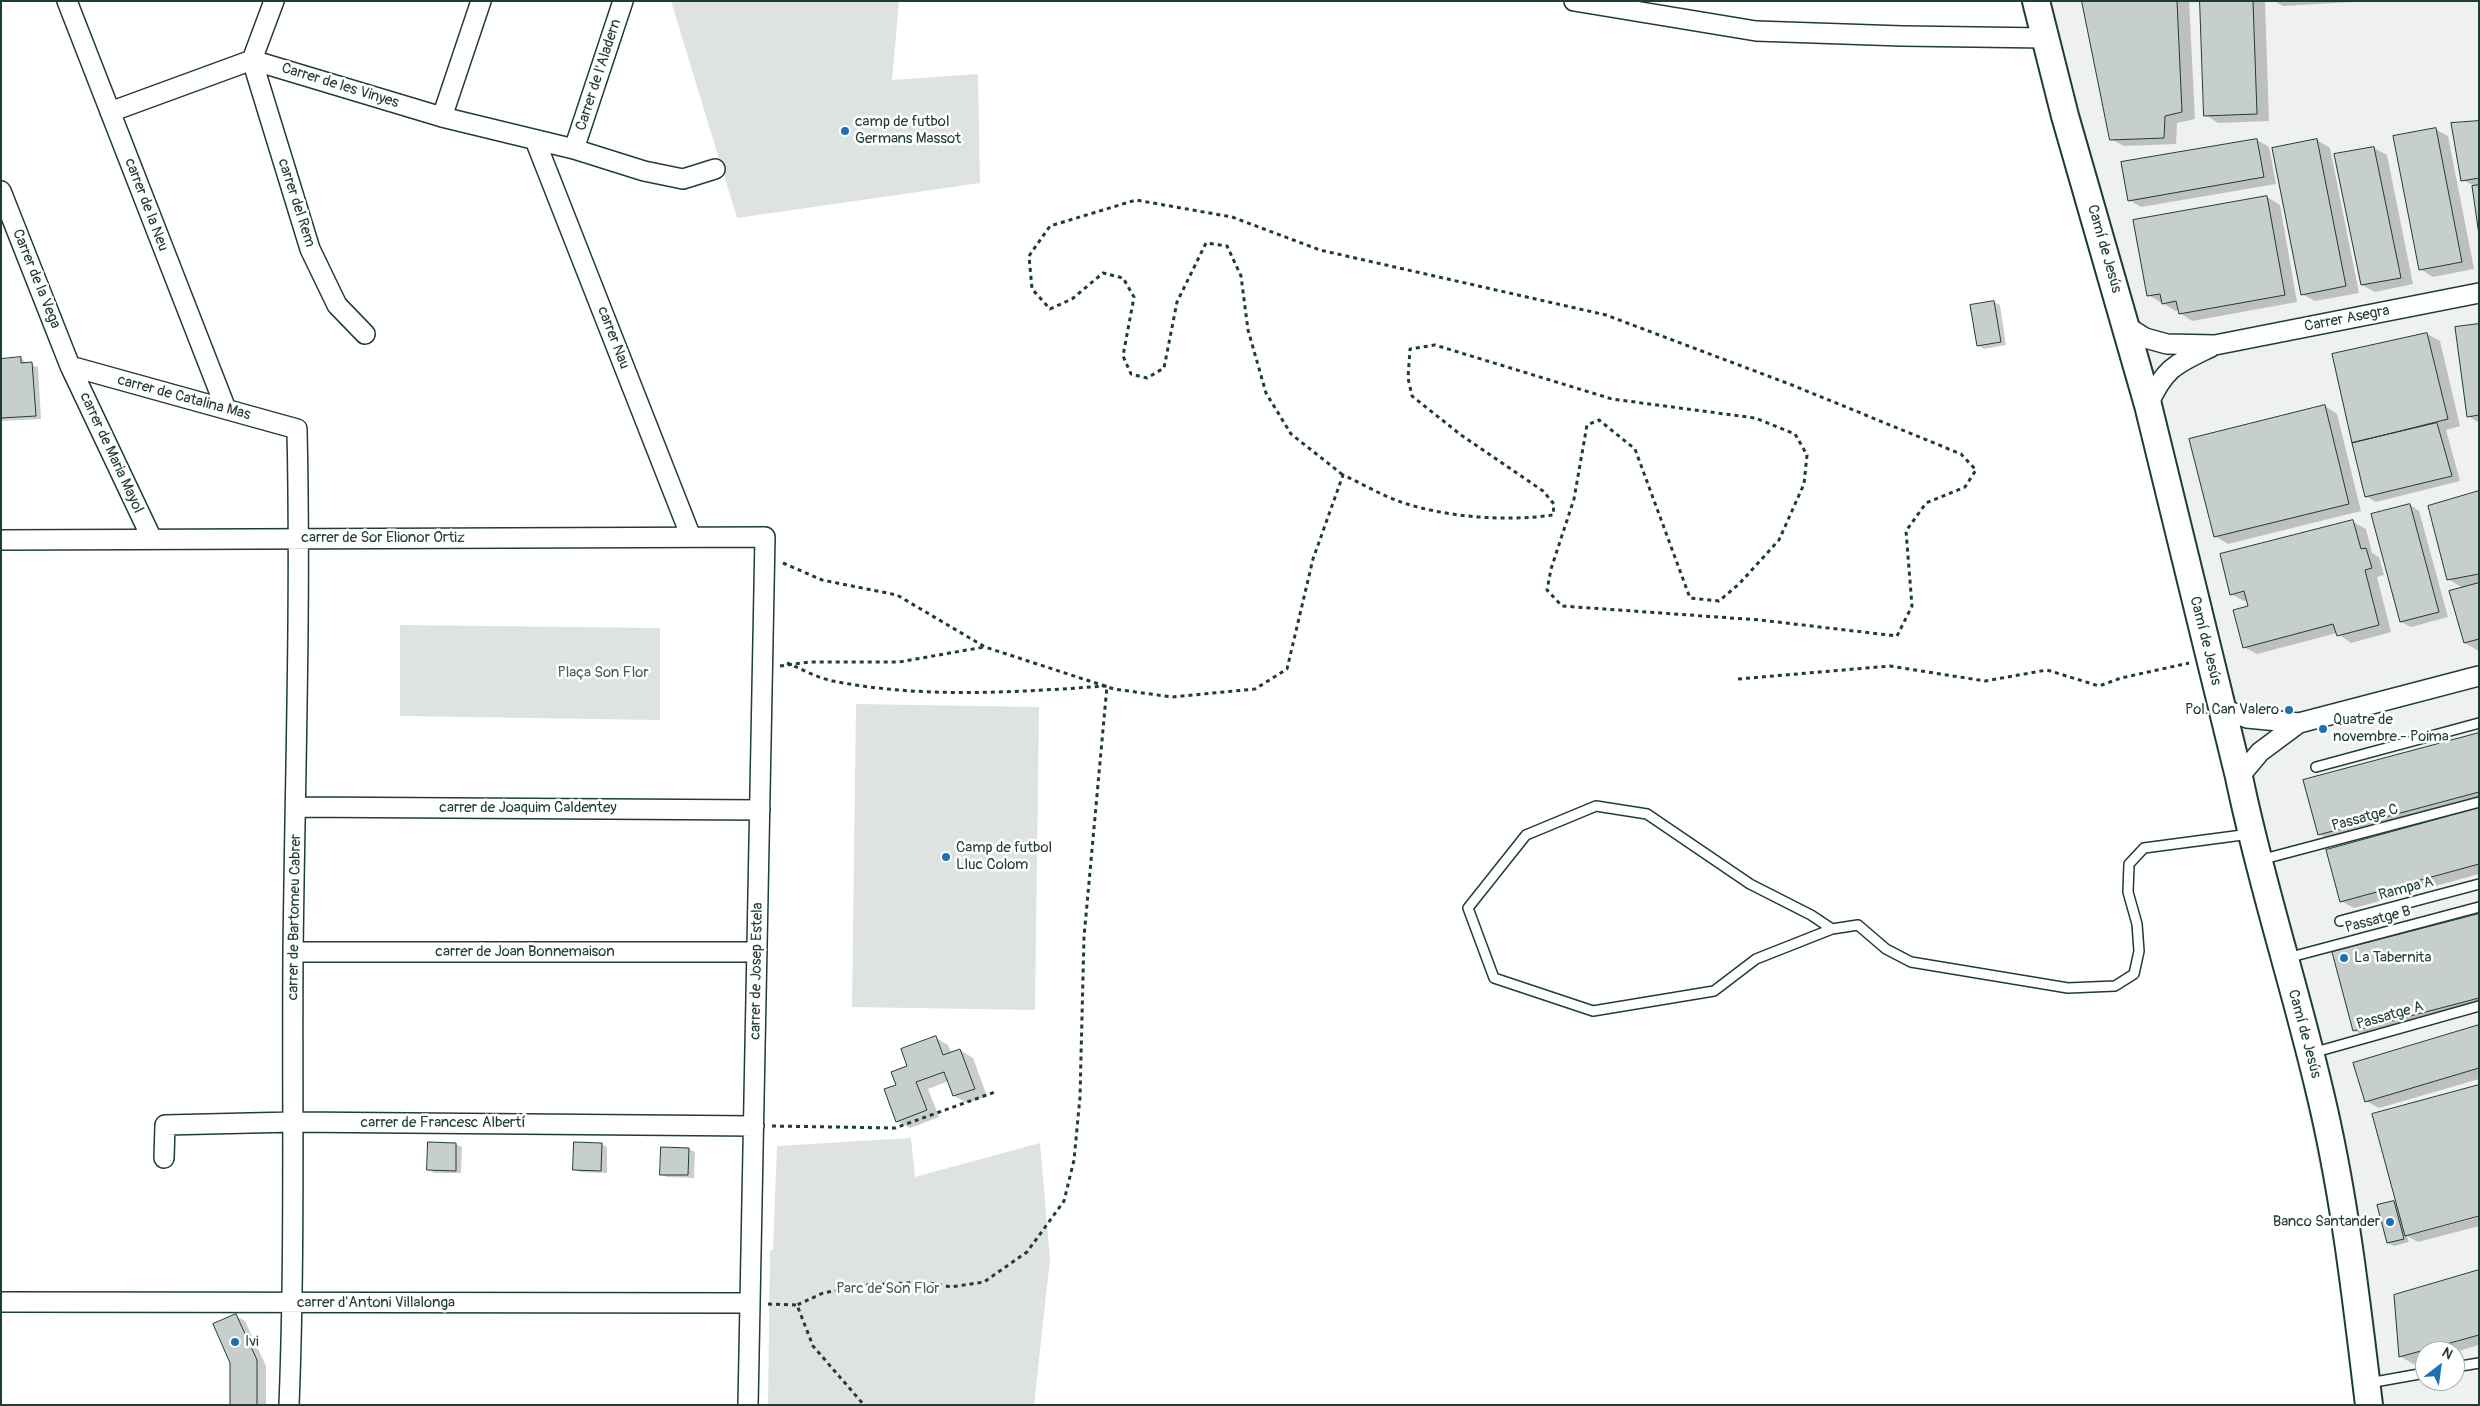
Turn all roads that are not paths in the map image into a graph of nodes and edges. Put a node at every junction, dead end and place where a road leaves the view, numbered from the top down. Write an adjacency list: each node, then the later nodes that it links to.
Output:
1 (66, 1): 9 (street, carrer de la Neu)
2 (274, 1): 8 (street)
3 (481, 1): 10 (street)
4 (623, 1): 12 (street, Carrer de l'Aladern)
5 (1574, 1): 7 (street)
6 (2036, 1): 7 (street, Camí de Jesús)
7 (2046, 38): 16 (street, Camí de Jesús)
8 (252, 60): 9 (street); 10 (street, Carrer de les Vinyes); 17 (street, carrer del Rem)
9 (110, 112): 21 (street, carrer de la Neu)
10 (442, 117): 11 (street, Carrer de les Vinyes)
11 (535, 140): 12 (street, Carrer de les Vinyes); 23 (street, carrer Nau)
12 (574, 149): 13 (street)
13 (715, 169)
14 (1, 191): 19 (street, Carrer de la Vega)
15 (2479, 292): 18 (street, Carrer Asegra)
16 (2126, 326): 18 (street); 20 (street, Camí de Jesús)
17 (365, 334)
18 (2215, 345): 20 (street)
19 (70, 366): 21 (street, carrer de Catalina Mas); 24 (street, carrer de Maria Mayol)
20 (2148, 405): 29 (street, Camí de Jesús)
21 (226, 409): 22 (street, carrer de Catalina Mas)
22 (296, 429): 25 (street, carrer de Bartomeu Cabrer)
23 (691, 537): 25 (street, carrer de Sor Elionor Ortiz); 27 (street, carrer de Sor Elionor Ortiz)
24 (152, 539): 25 (street, carrer de Sor Elionor Ortiz); 26 (street, carrer de Sor Elionor Ortiz)
25 (299, 539): 35 (street, carrer de Bartomeu Cabrer)
26 (1, 540)
27 (765, 545): 36 (street, carrer de Josep Estela)
28 (2479, 676): 30 (street)
29 (2221, 708): 30 (street); 33 (street, Camí de Jesús)
30 (2299, 723): 33 (street)
31 (2479, 723): 32 (lane)
32 (2316, 767)
33 (2239, 777): 37 (street, Camí de Jesús)
34 (2479, 802): 38 (lane, Passatge C)
35 (296, 807): 36 (street, carrer de Joaquim Caldentey); 43 (street, carrer de Bartomeu Cabrer)
36 (760, 810): 44 (street, carrer de Josep Estela)
37 (2250, 834): 38 (street, Camí de Jesús); 42 (lane)
38 (2258, 860): 45 (street, Camí de Jesús)
39 (2479, 884): 41 (lane, Rampa A)
40 (2479, 907): 45 (lane, Passatge B)
41 (2340, 921)
42 (1832, 930): 42 (lane)
43 (293, 952): 44 (street, carrer de Joan Bonnemaison); 48 (street, carrer de Bartomeu Cabrer)
44 (757, 952): 49 (street, carrer de Josep Estela)
45 (2284, 959): 47 (street, Camí de Jesús)
46 (2479, 1006): 47 (lane, Passatge A)
47 (2309, 1053): 57 (street, Camí de Jesús)
48 (293, 1122): 49 (street, carrer de Francesc Albertí); 50 (street, carrer de Francesc Albertí); 52 (street, carrer de Bartomeu Cabrer)
49 (754, 1126): 53 (street, carrer de Josep Estela)
50 (164, 1158)
51 (1, 1302): 52 (street, carrer d'Antoni Villalonga)
52 (293, 1302): 53 (street, carrer d'Antoni Villalonga); 58 (street, carrer de Bartomeu Cabrer)
53 (750, 1303): 59 (street, carrer de Josep Estela)
54 (2479, 1362): 55 (lane)
55 (2465, 1365)
56 (2415, 1377): 57 (lane)
57 (2368, 1394)
58 (290, 1405)
59 (748, 1405)

